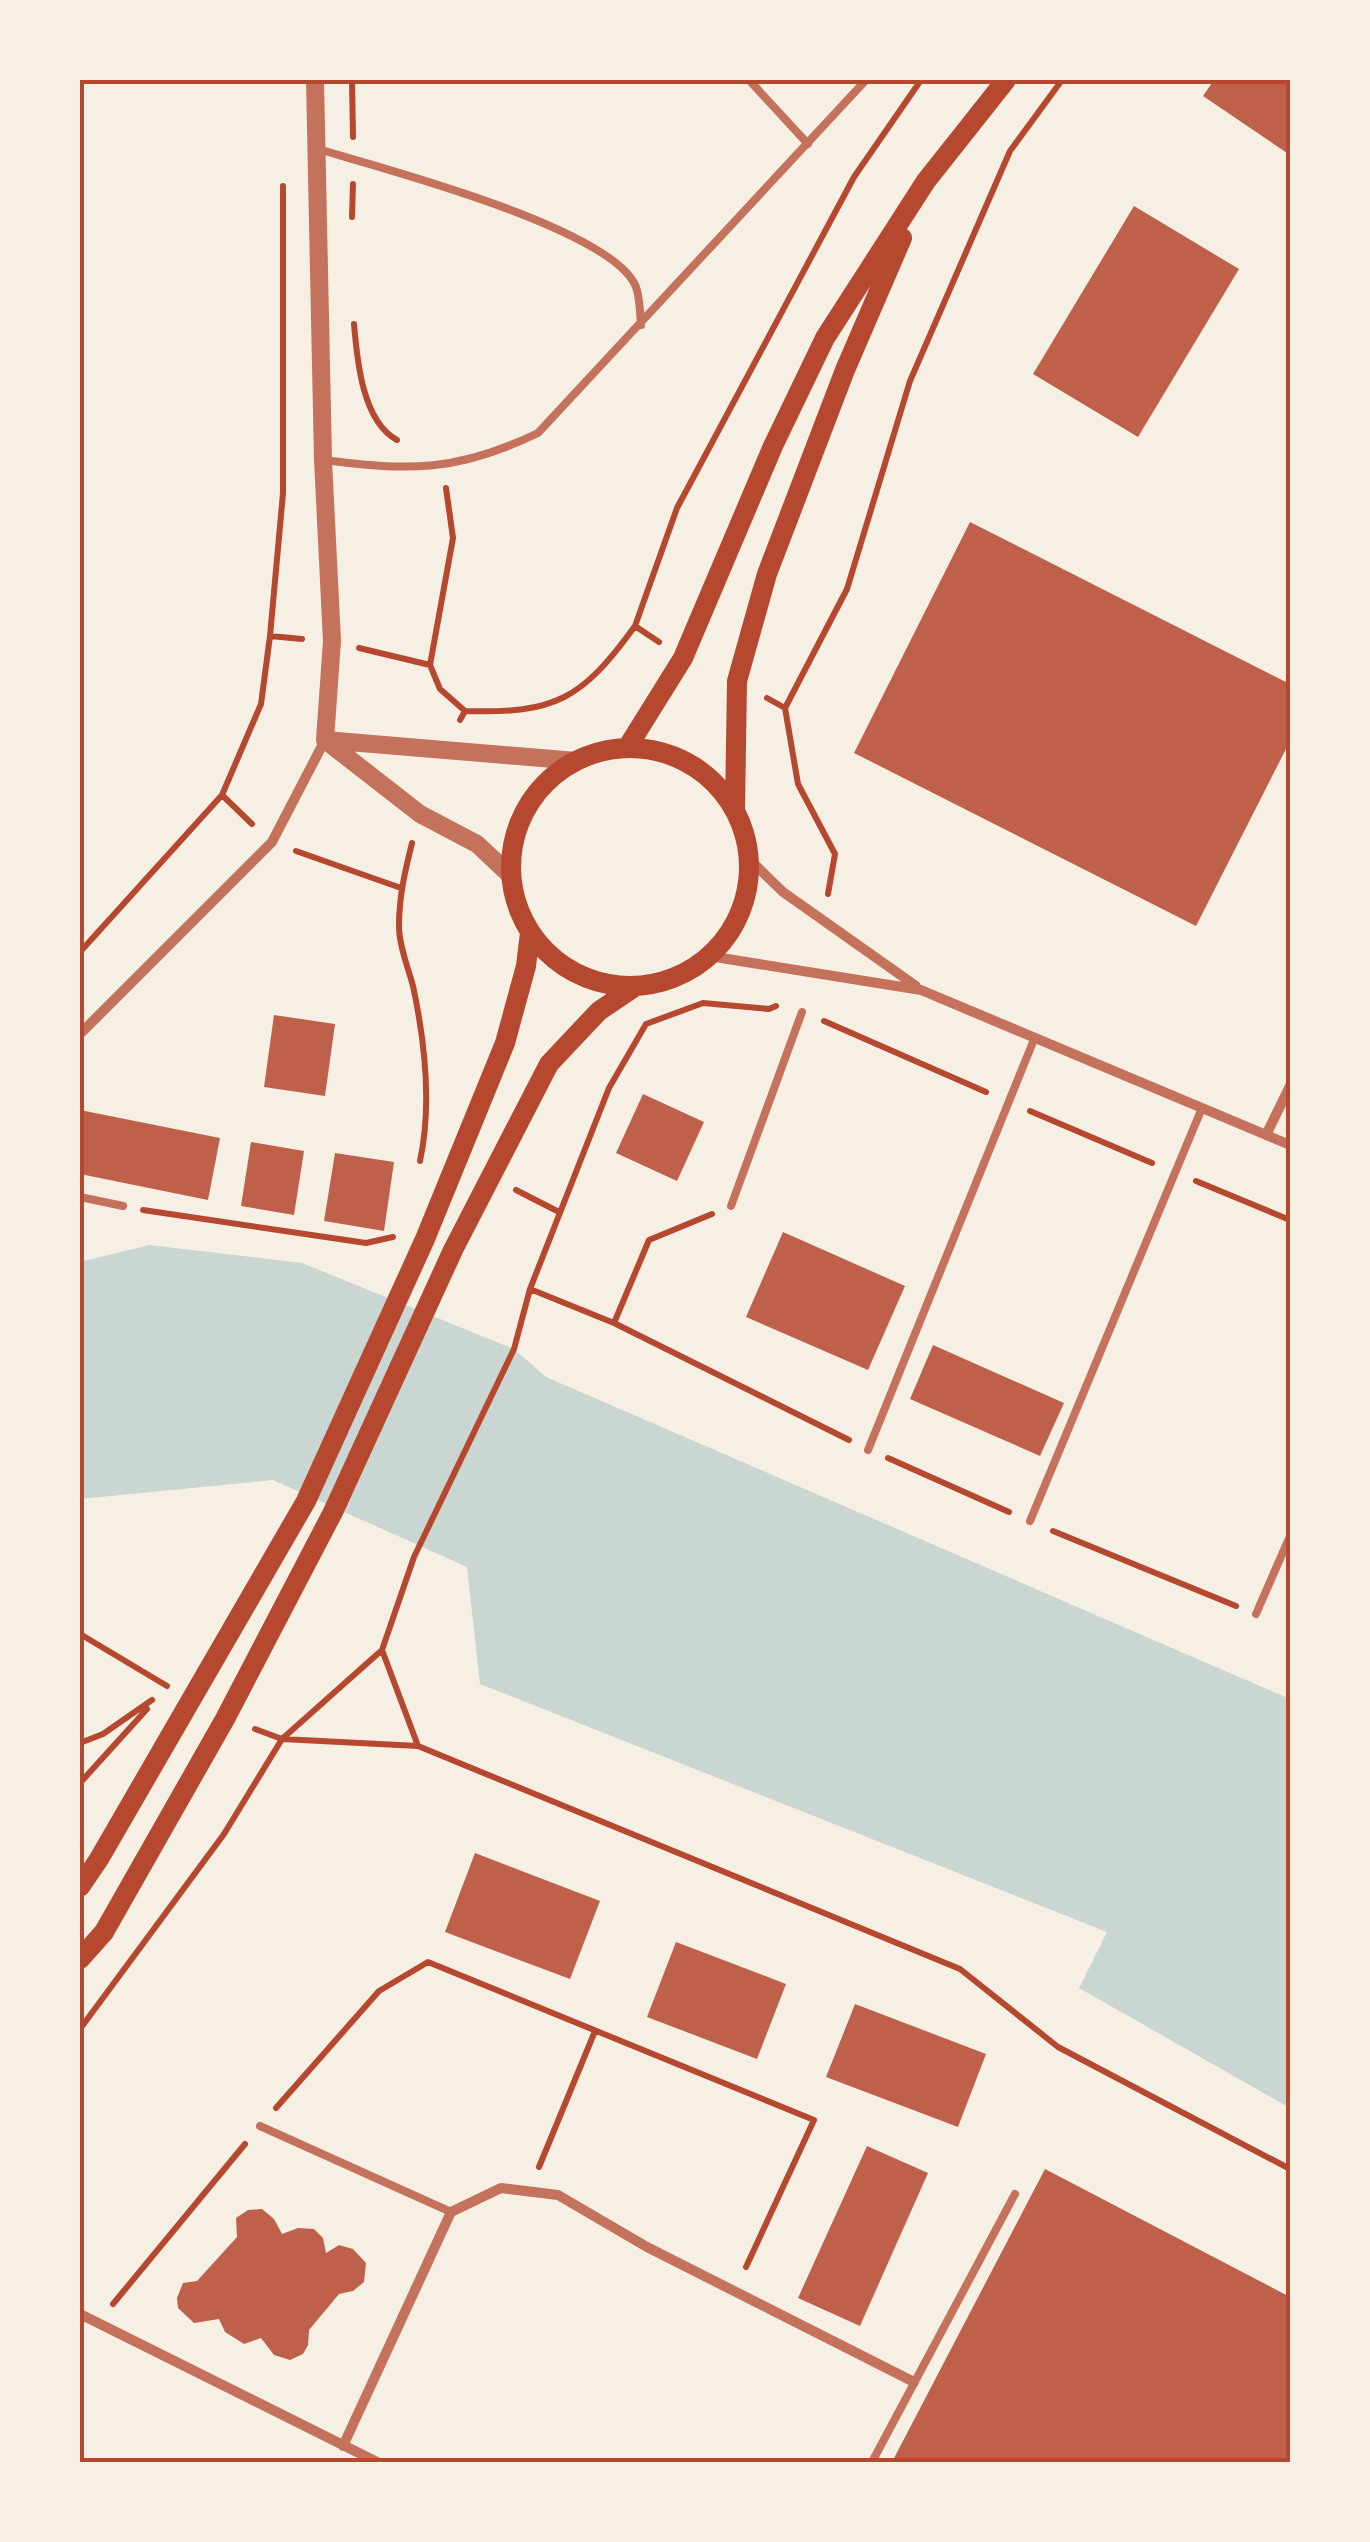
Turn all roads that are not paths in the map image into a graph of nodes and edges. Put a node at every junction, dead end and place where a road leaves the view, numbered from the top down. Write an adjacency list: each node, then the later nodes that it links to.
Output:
1 (315, 80): 6 (street)
2 (749, 80): 5 (lane)
3 (866, 80): 5 (lane)
4 (1006, 80): 7 (main road)
5 (808, 144): 8 (lane)
6 (316, 148): 8 (lane); 9 (street)
7 (926, 181): 11 (main road); 13 (main road)
8 (642, 325): 9 (lane)
9 (322, 460): 10 (street)
10 (324, 740): 12 (street); 15 (street); 21 (street)
11 (627, 748): 12 (main road); 13 (main road)
12 (577, 761): 15 (main road)
13 (735, 810): 14 (main road)
14 (749, 859): 17 (main road); 19 (street)
15 (511, 876): 16 (main road)
16 (530, 933): 18 (main road); 34 (main road)
17 (709, 956): 18 (main road); 19 (street)
18 (636, 986): 35 (main road)
19 (921, 990): 22 (street)
20 (802, 1012): 29 (lane)
21 (80, 1034)
22 (1035, 1037): 24 (street); 30 (lane)
23 (1290, 1086): 25 (street)
24 (1202, 1108): 25 (street); 31 (lane)
25 (1266, 1135): 26 (street)
26 (1290, 1145)
27 (80, 1198): 28 (lane)
28 (123, 1206)
29 (731, 1206)
30 (868, 1450)
31 (1030, 1521)
32 (1290, 1536): 33 (lane)
33 (1256, 1614)
34 (80, 1887)
35 (80, 1959)
36 (260, 2126): 38 (lane)
37 (1015, 2194): 40 (lane)
38 (451, 2212): 40 (street); 41 (street)
39 (80, 2314): 41 (street)
40 (914, 2382): 43 (lane)
41 (343, 2446): 42 (street)
42 (377, 2462)
43 (872, 2462)

